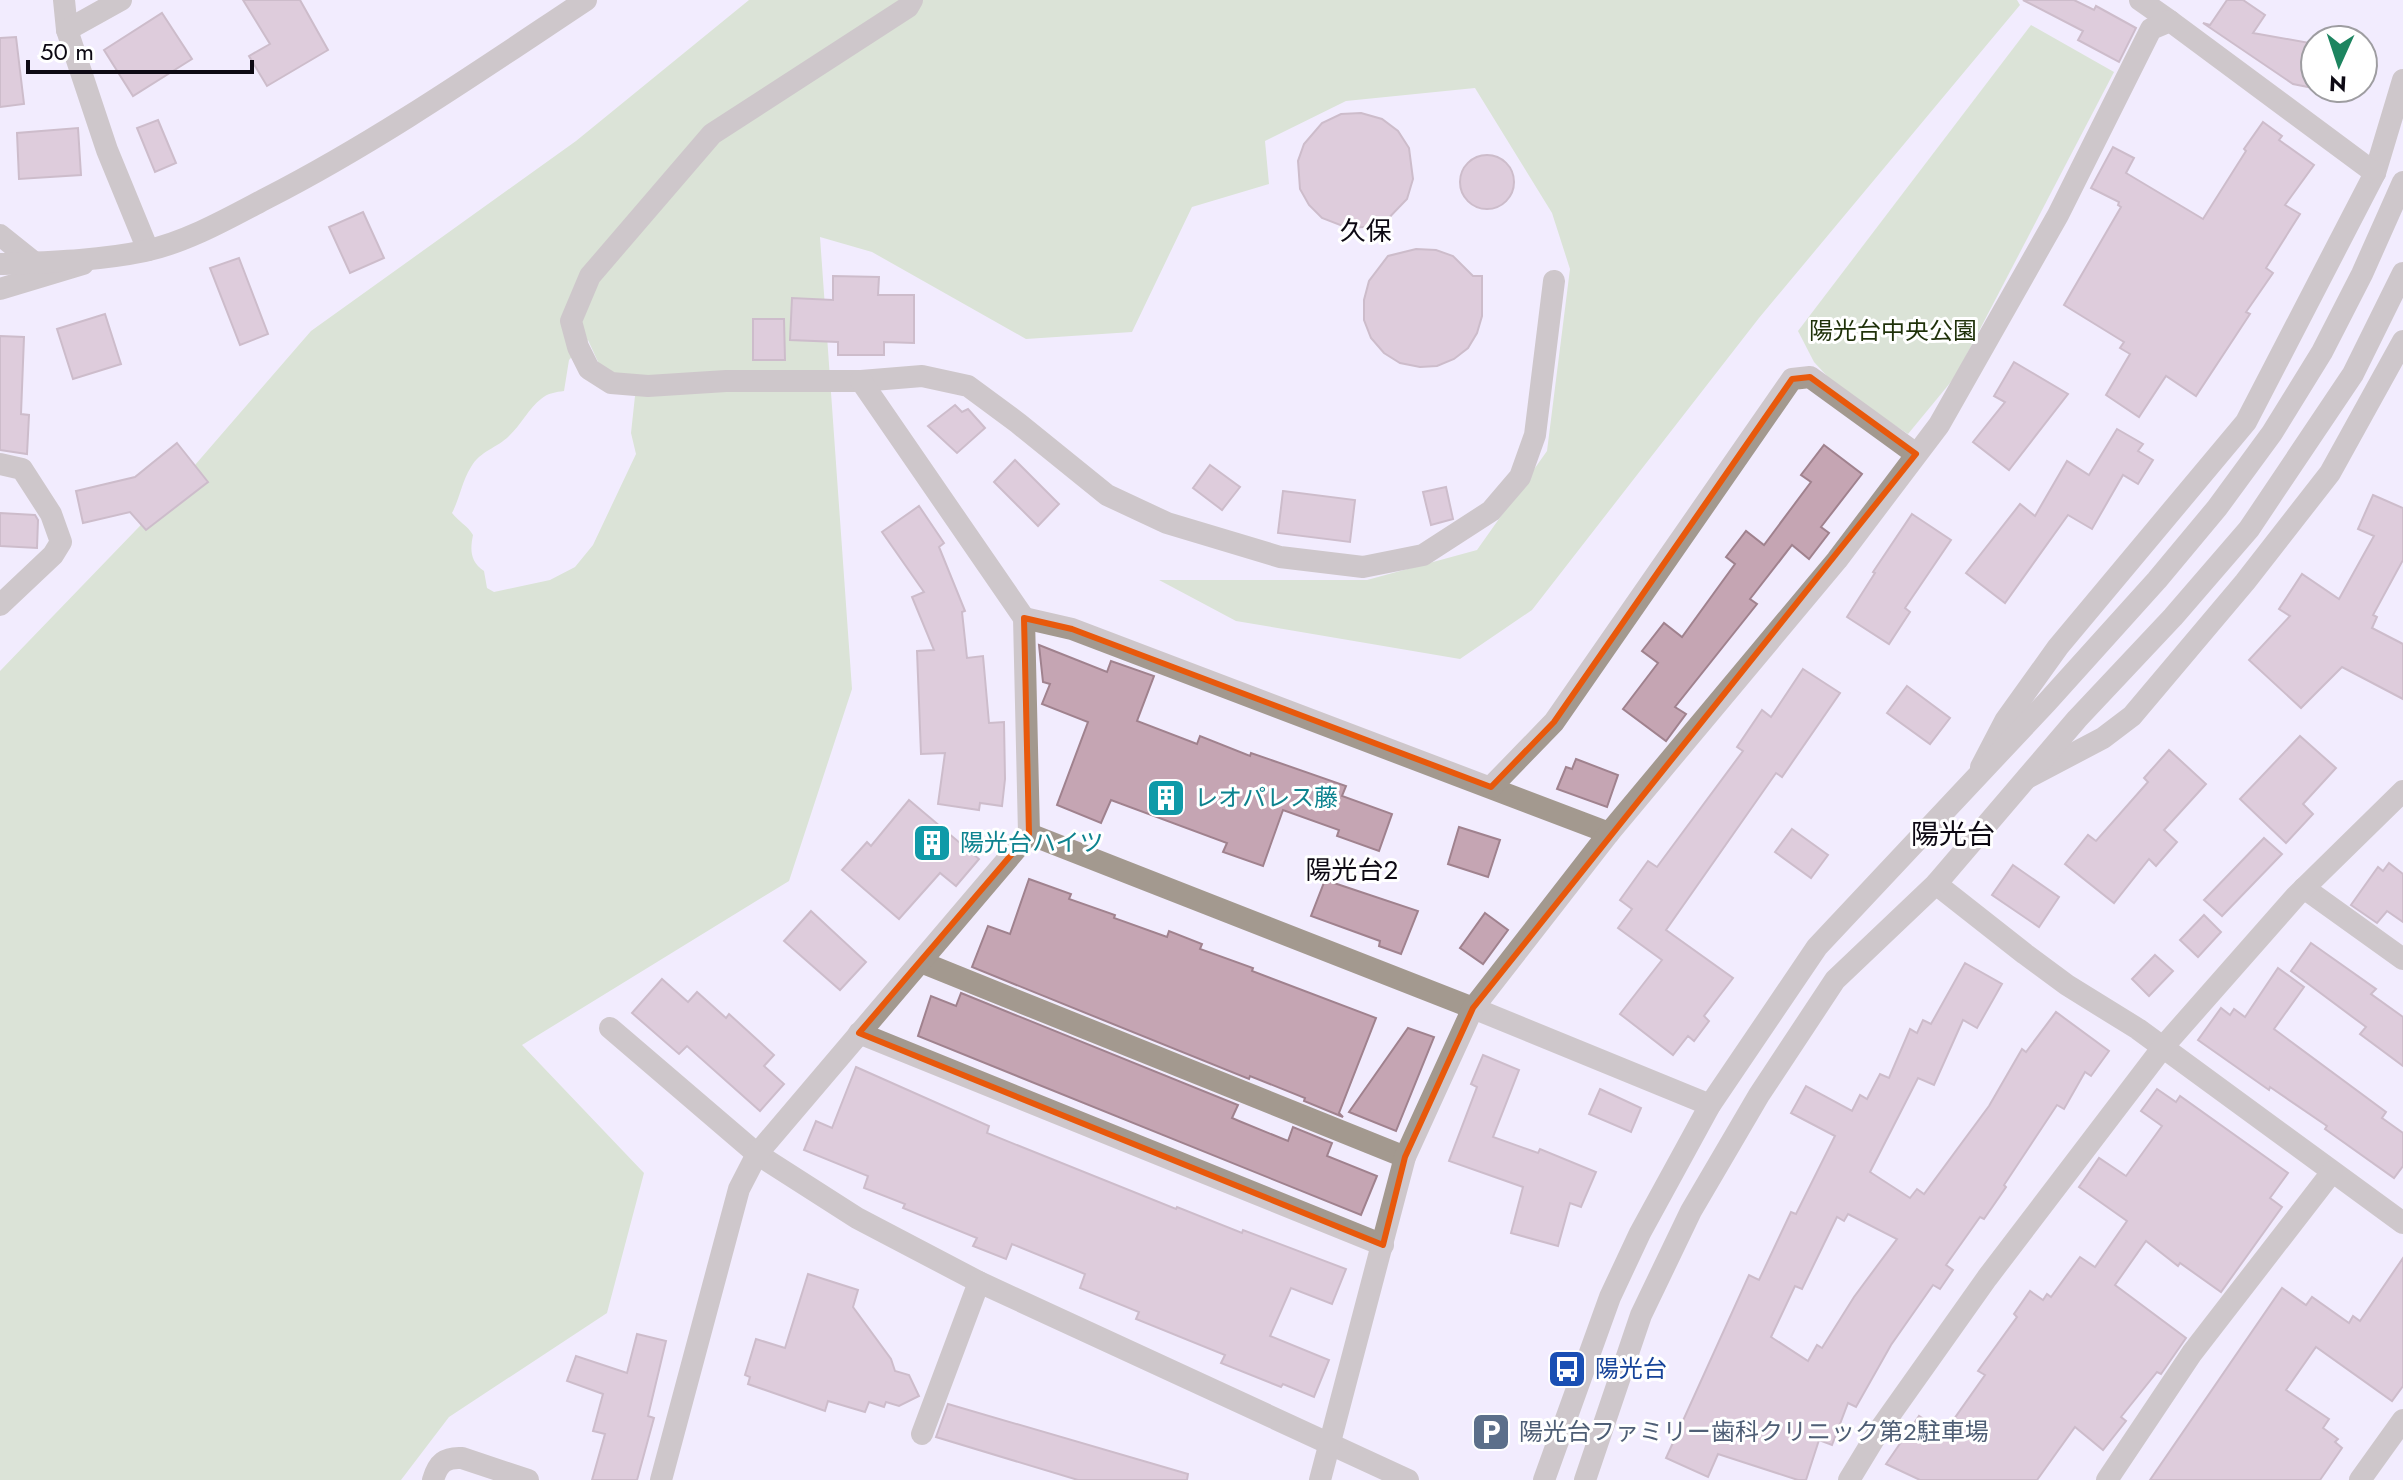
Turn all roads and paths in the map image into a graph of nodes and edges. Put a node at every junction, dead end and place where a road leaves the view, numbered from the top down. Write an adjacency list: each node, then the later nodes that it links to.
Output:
1 (64, 0): 7 (street)
2 (121, 0): 7 (street)
3 (586, 0): 12 (street)
4 (912, 0): 20 (street)
5 (2140, 0): 6 (street)
6 (2170, 21): 9 (street); 21 (street)
7 (67, 30): 12 (street)
8 (2403, 80): 9 (street)
9 (2375, 173): 26 (street)
10 (2403, 182): 26 (street)
11 (0, 235): 14 (street)
12 (148, 250): 13 (street)
13 (100, 258): 14 (street); 18 (street)
14 (35, 263): 15 (street)
15 (0, 264)
16 (2403, 273): 25 (street)
17 (1554, 281): 20 (street)
18 (0, 289)
19 (2403, 341): 25 (street)
20 (861, 381): 24 (street)
21 (1916, 454): 27 (street); 29 (street)
22 (0, 464): 23 (street)
23 (0, 605)
24 (1024, 618): 27 (street); 30 (street)
25 (2027, 778): 31 (street)
26 (1973, 782): 39 (street)
27 (1491, 787): 29 (street)
28 (2403, 791): 32 (street)
29 (1609, 833): 35 (street)
30 (1029, 834): 34 (street); 35 (street)
31 (1936, 884): 38 (street); 55 (street)
32 (2304, 888): 33 (street); 38 (street)
33 (2403, 959)
34 (921, 962): 37 (street); 41 (street)
35 (1473, 1008): 39 (street); 41 (street)
36 (610, 1028): 40 (street)
37 (859, 1033): 40 (street); 44 (street)
38 (2163, 1047): 42 (street); 56 (street)
39 (1710, 1105): 54 (street)
40 (757, 1154): 45 (street); 51 (street)
41 (1405, 1157): 44 (street)
42 (2332, 1172): 43 (street); 57 (street)
43 (2403, 1223)
44 (1383, 1245): 48 (street)
45 (979, 1282): 47 (street); 48 (street)
46 (2403, 1420): 58 (street)
47 (922, 1434)
48 (1331, 1443): 52 (street); 53 (street)
49 (433, 1480): 50 (street)
50 (528, 1480)
51 (661, 1480)
52 (1320, 1480)
53 (1408, 1480)
54 (1544, 1480)
55 (1585, 1480)
56 (1849, 1480)
57 (2107, 1480)
58 (2360, 1480)

